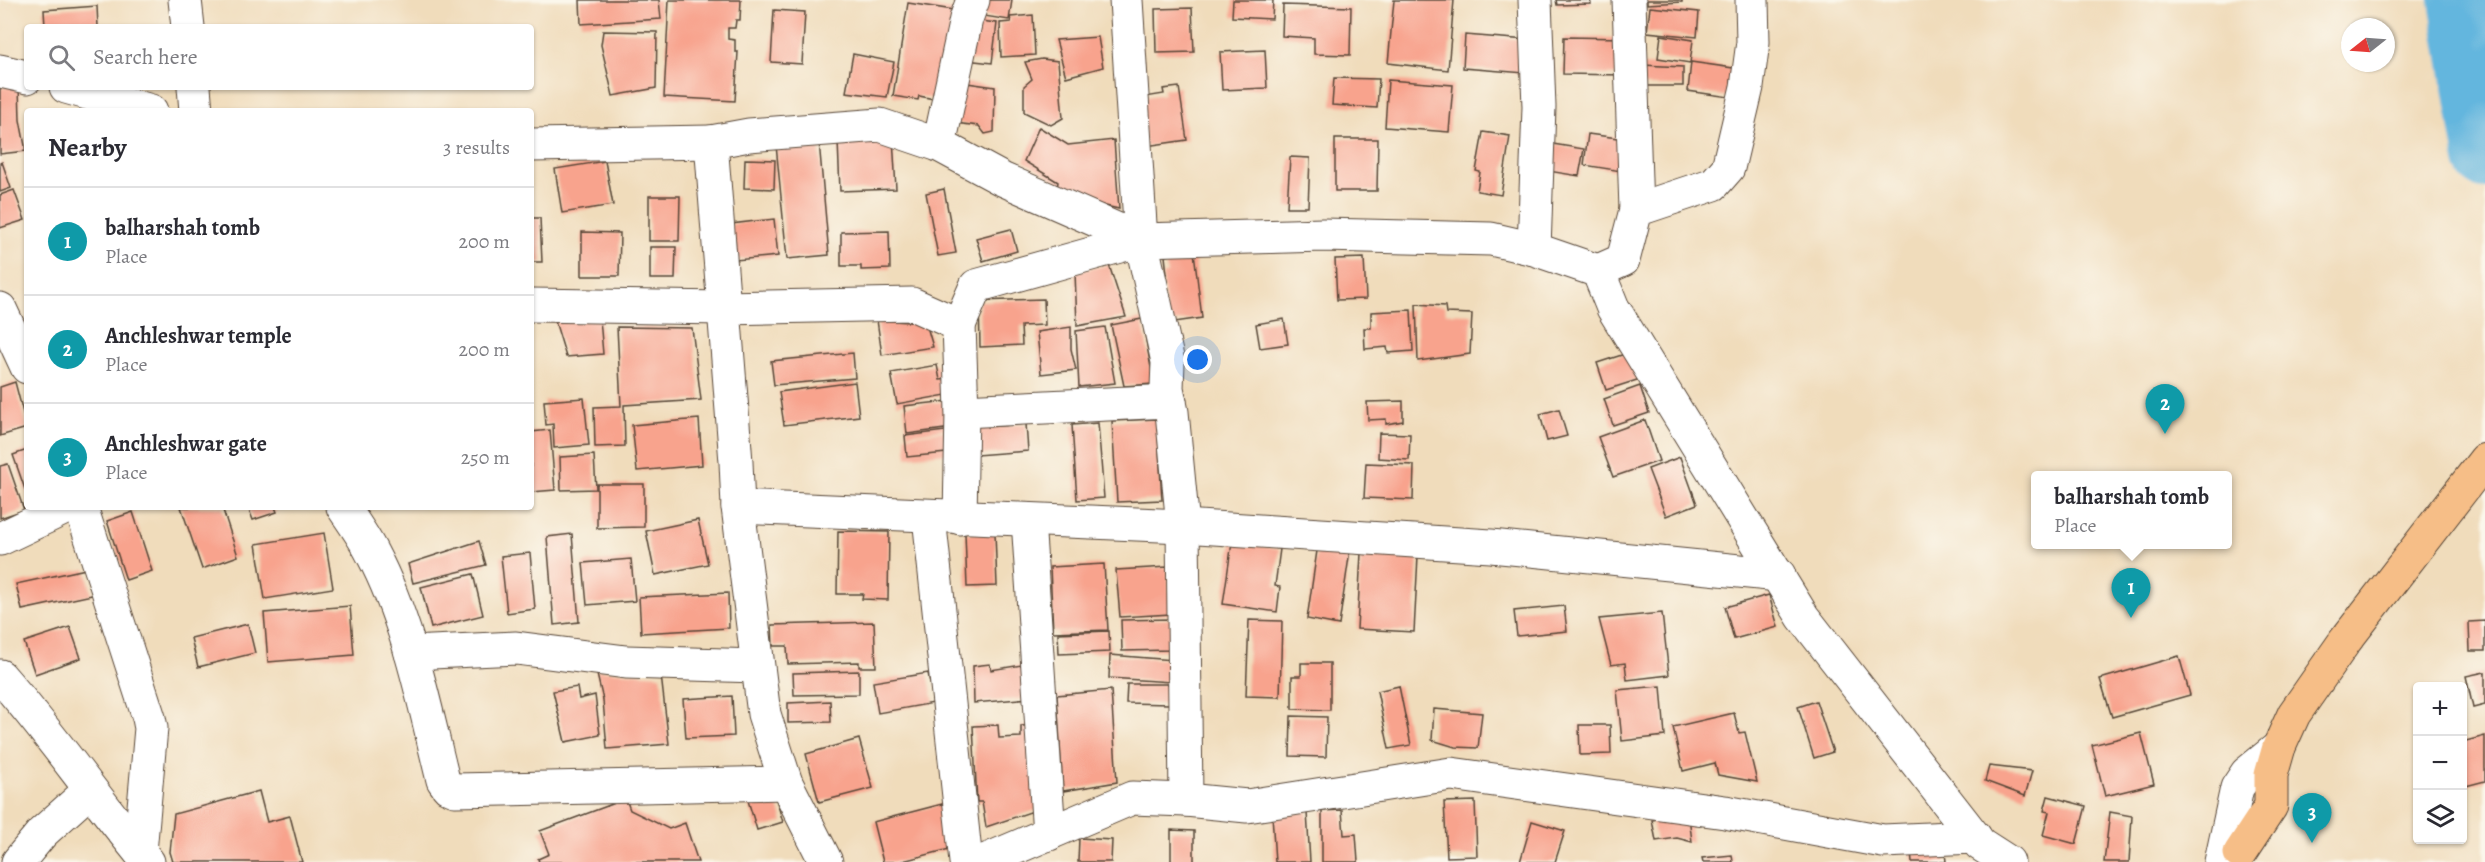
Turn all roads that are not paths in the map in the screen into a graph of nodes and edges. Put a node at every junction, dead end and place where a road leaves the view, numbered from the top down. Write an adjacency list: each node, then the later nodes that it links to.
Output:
1 (185, 0): 7 (street)
2 (973, 0): 16 (street)
3 (1126, 0): 18 (street)
4 (1535, 0): 19 (street)
5 (1629, 0): 17 (street)
6 (1752, 0): 17 (street)
7 (188, 24)
8 (0, 70): 9 (street)
9 (24, 76)
10 (77, 90): 12 (street)
11 (194, 90): 13 (street)
12 (140, 108)
13 (196, 108)
14 (711, 141): 15 (street); 16 (street); 22 (street)
15 (534, 145)
16 (939, 145): 18 (street)
17 (1636, 210): 20 (street)
18 (1141, 240): 19 (street); 24 (street); 26 (street)
19 (1534, 249): 20 (street)
20 (1598, 271): 37 (street)
21 (534, 305): 22 (street)
22 (724, 308): 24 (street); 29 (street)
23 (0, 309): 25 (street)
24 (960, 325): 27 (street)
25 (24, 361)
26 (1170, 400): 27 (street); 35 (street)
27 (962, 411): 33 (street)
28 (2485, 460): 47 (main road)
29 (738, 507): 33 (street); 39 (street)
30 (61, 510): 36 (street)
31 (82, 510): 46 (street)
32 (345, 510): 38 (street)
33 (945, 518): 34 (street); 50 (street)
34 (1028, 520): 35 (street); 44 (street)
35 (1183, 526): 37 (street); 43 (street)
36 (0, 540)
37 (1779, 575): 45 (street)
38 (411, 653): 39 (street); 41 (street)
39 (757, 666): 41 (street)
40 (0, 676): 42 (street)
41 (786, 783): 49 (street)
42 (90, 790): 46 (street); 48 (street)
43 (1186, 800): 44 (street); 45 (street)
44 (1049, 834): 51 (street)
45 (1975, 837): 52 (street)
46 (144, 857)
47 (2230, 857)
48 (18, 862)
49 (826, 862)
50 (966, 862)
51 (982, 862)
52 (2008, 862)

